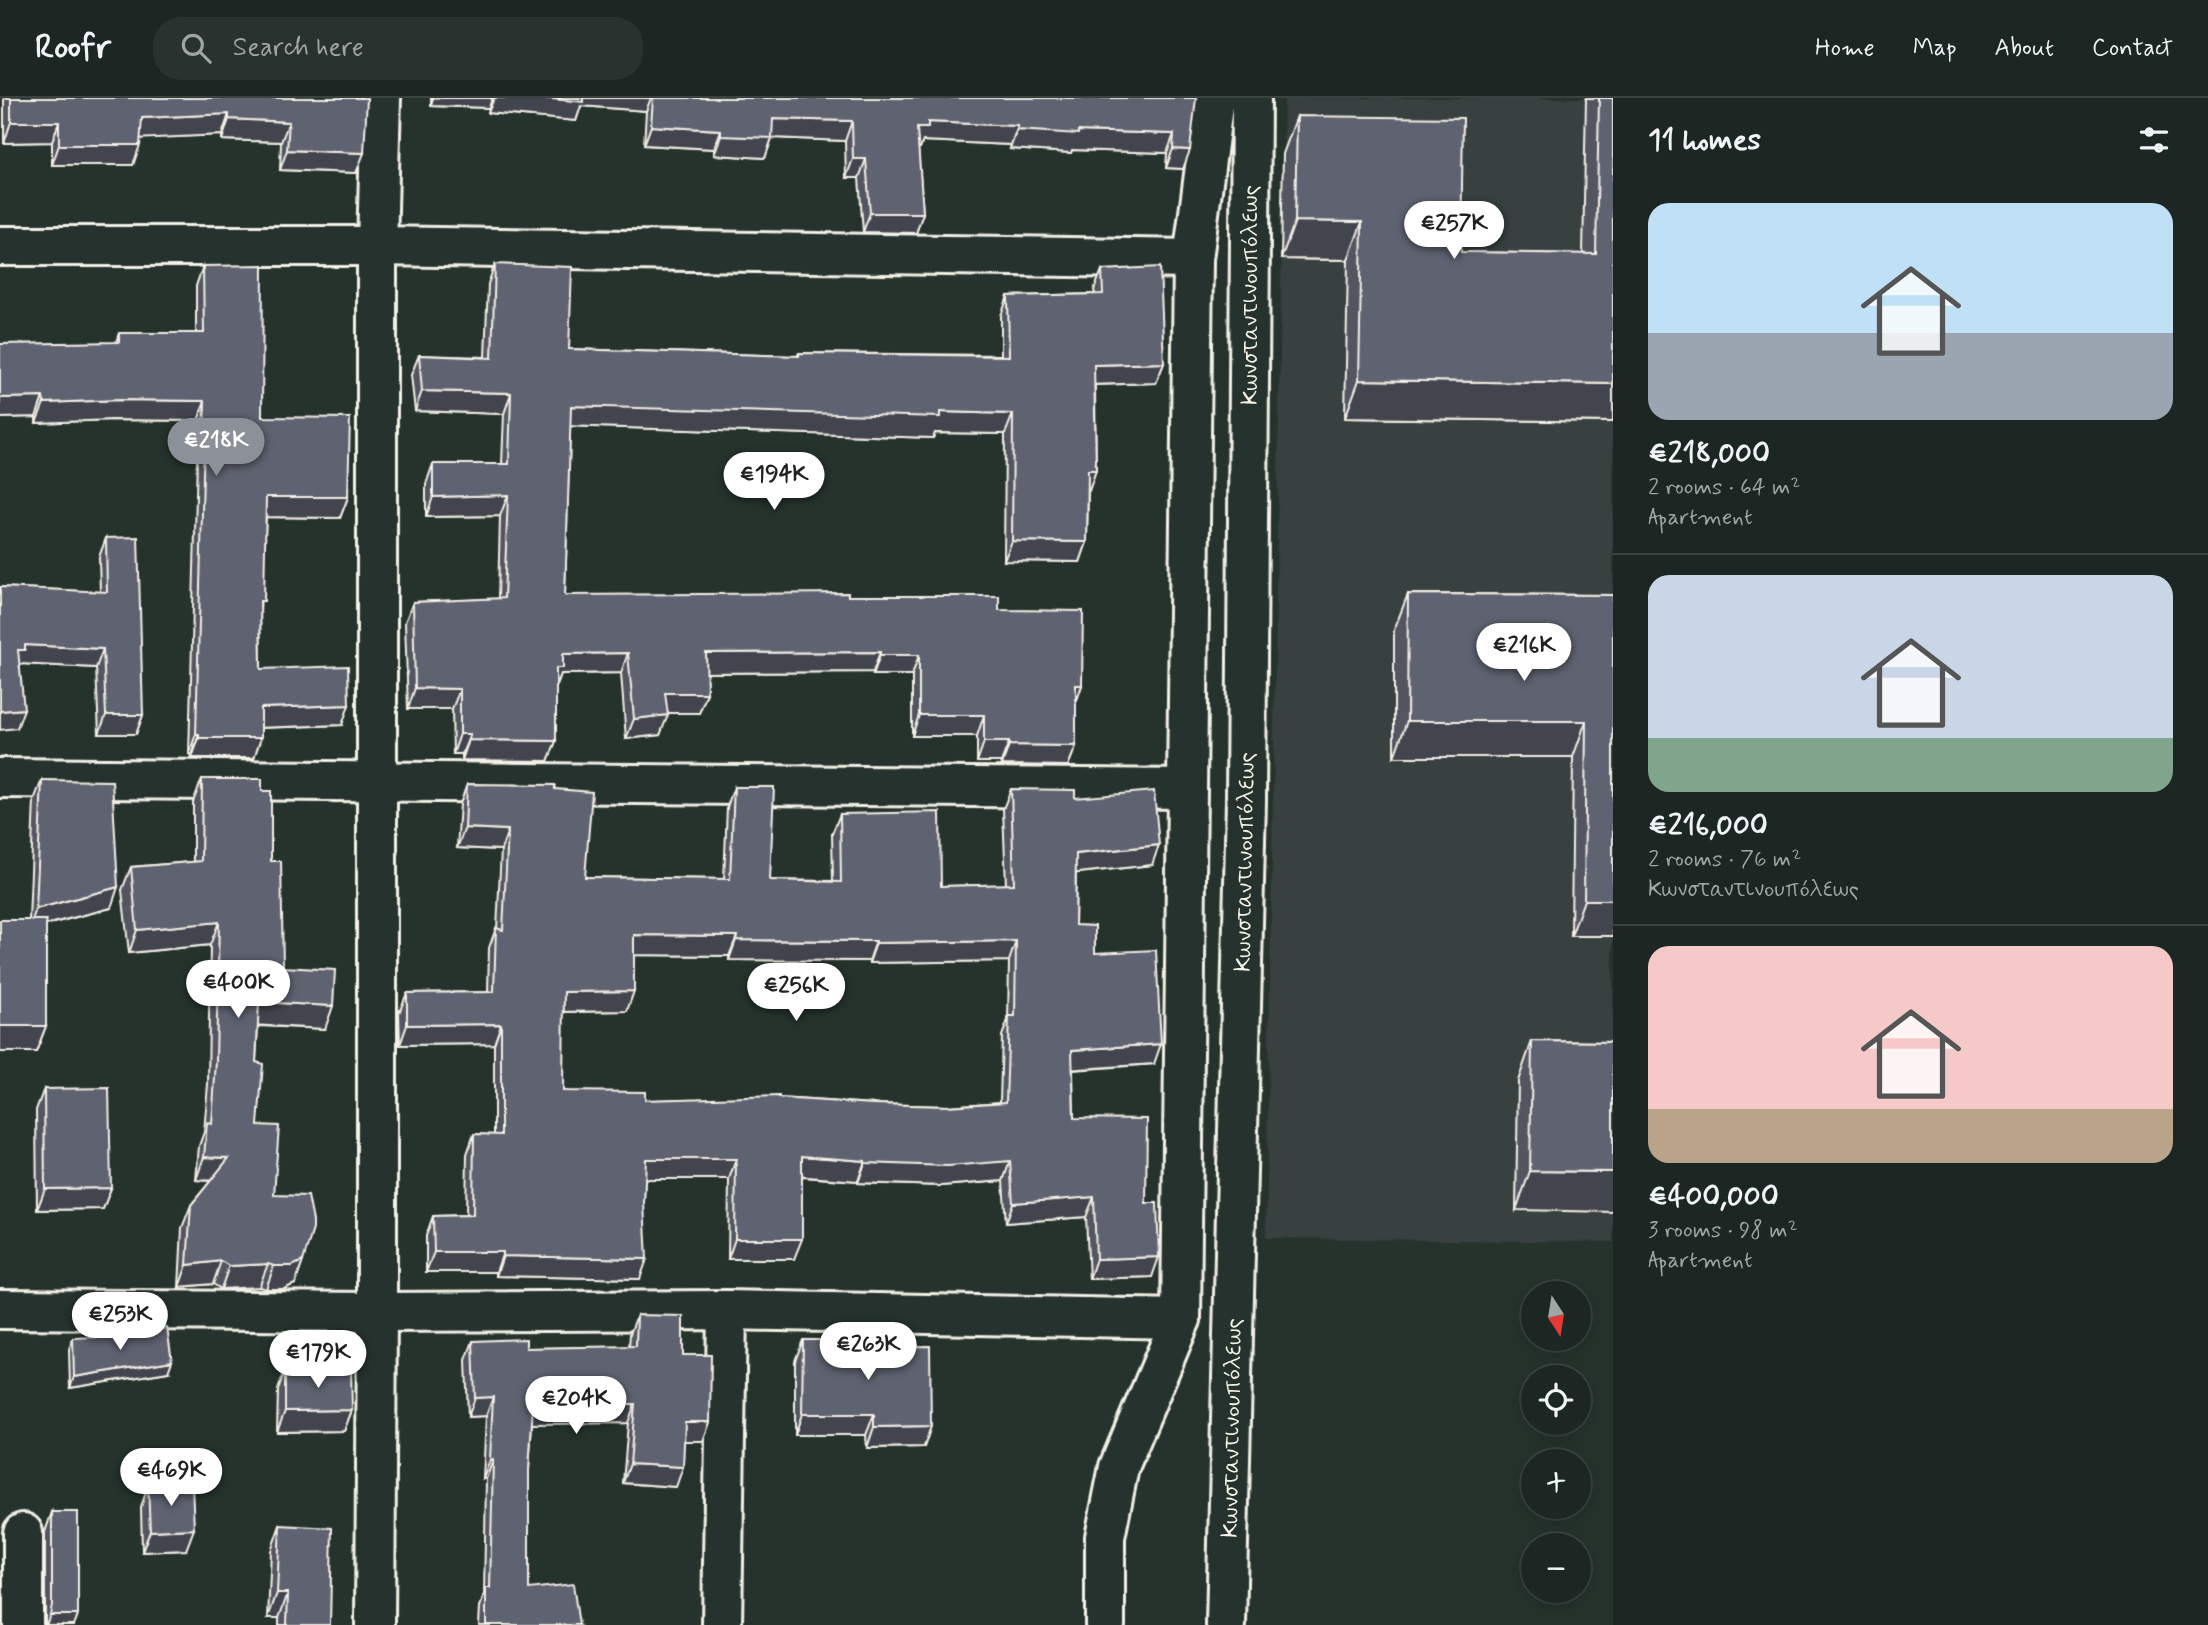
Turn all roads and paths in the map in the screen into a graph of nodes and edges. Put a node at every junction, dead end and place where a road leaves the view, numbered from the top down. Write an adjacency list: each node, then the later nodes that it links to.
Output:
1 (381, 98): 5 (street)
2 (1214, 98): 6 (street)
3 (1251, 98): 19 (street, Κωνσταντινουπόλεως)
4 (0, 246): 5 (street)
5 (377, 246): 6 (street); 8 (street)
6 (1193, 259): 9 (street)
7 (0, 778): 8 (street)
8 (377, 781): 9 (street); 12 (street)
9 (1187, 789): 13 (street)
10 (0, 1309): 12 (street)
11 (727, 1310): 12 (street); 13 (street); 17 (street)
12 (377, 1312): 16 (street)
13 (1181, 1319): 18 (street)
14 (23, 1533): 15 (street)
15 (23, 1625)
16 (375, 1625)
17 (722, 1625)
18 (1105, 1625)
19 (1226, 1625)

